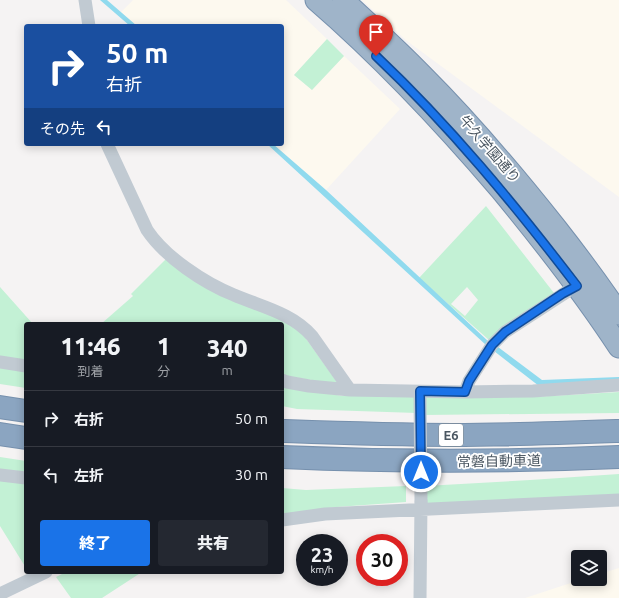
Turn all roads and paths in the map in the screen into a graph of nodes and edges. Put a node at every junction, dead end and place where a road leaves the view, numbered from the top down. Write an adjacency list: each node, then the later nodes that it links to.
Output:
1 (85, 0): 4 (street)
2 (316, 0): 6 (highway, 牛久学園通り)
3 (343, 0): 6 (highway, 牛久学園通り)
4 (89, 24)
5 (108, 146): 13 (street)
6 (586, 282): 7 (highway, 牛久学園通り); 8 (highway, 牛久学園通り); 14 (street)
7 (619, 314)
8 (619, 347)
9 (0, 362): 10 (street)
10 (24, 366)
11 (284, 381): 13 (street)
12 (619, 385): 14 (street)
13 (350, 390): 15 (street)
14 (465, 392): 15 (street)
15 (420, 394): 27 (street, bridge)
16 (0, 407): 17 (highway)
17 (24, 410)
18 (284, 431): 19 (highway, 常磐自動車道 / E6)
19 (619, 431)
20 (0, 434): 21 (highway)
21 (24, 438)
22 (619, 457): 23 (highway, 常磐自動車道 / E6)
23 (284, 458)
24 (0, 475): 25 (street)
25 (24, 478)
26 (619, 500): 27 (street)
27 (421, 506): 28 (street); 31 (street)
28 (284, 520)
29 (42, 574): 30 (street)
30 (0, 594)
31 (420, 598)

